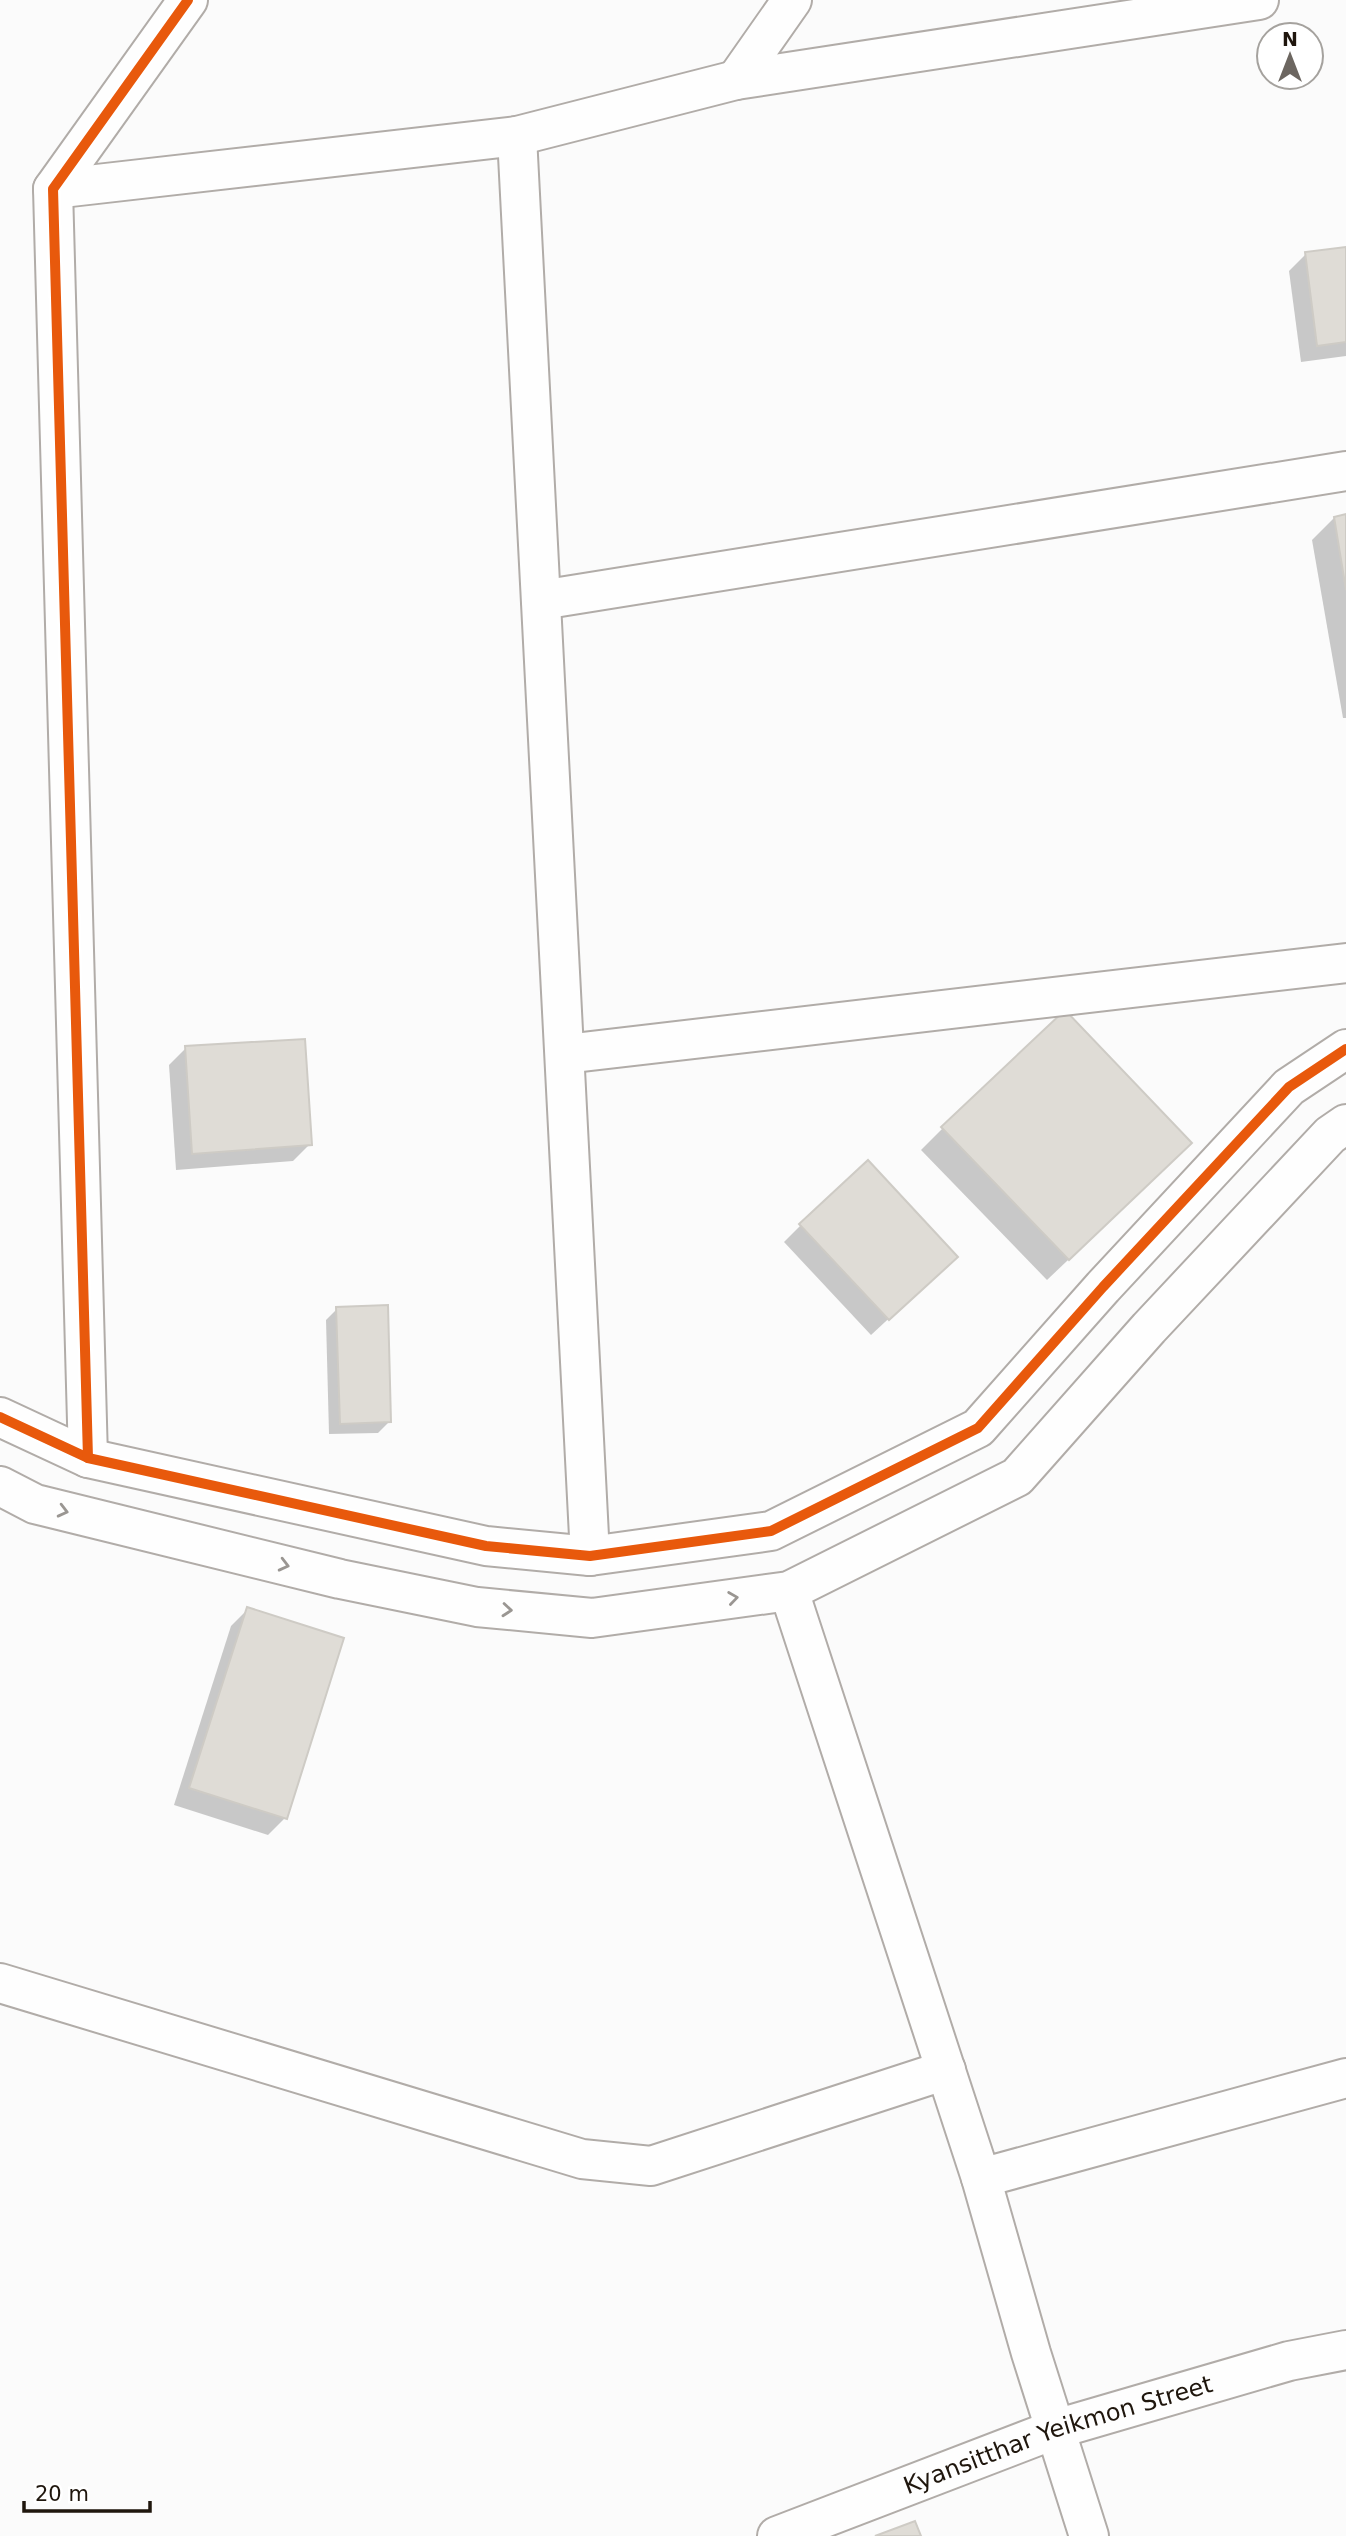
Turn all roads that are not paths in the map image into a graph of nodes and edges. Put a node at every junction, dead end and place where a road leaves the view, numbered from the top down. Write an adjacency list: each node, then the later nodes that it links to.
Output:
1 (188, 0): 6 (street)
2 (792, 0): 4 (street)
3 (1259, 0): 4 (street)
4 (736, 80): 5 (street)
5 (517, 136): 6 (street); 8 (street)
6 (53, 189): 14 (street)
7 (1346, 471): 8 (street)
8 (541, 600): 11 (street)
9 (1346, 963): 11 (street)
10 (1346, 1049): 16 (street)
11 (565, 1054): 16 (street)
12 (1346, 1124): 17 (street)
13 (0, 1417): 14 (street)
14 (88, 1458): 16 (street)
15 (0, 1486): 17 (street, one-way to 17)
16 (590, 1556)
17 (789, 1591): 19 (street)
18 (0, 1983): 19 (street)
19 (946, 2070): 21 (street)
20 (1346, 2078): 21 (street)
21 (981, 2178): 23 (street)
22 (1346, 2350): 23 (street, Kyansitthar Yeikmon Street)
23 (1056, 2429): 24 (street, Kyansitthar Yeikmon Street); 25 (street)
24 (777, 2536)
25 (1089, 2536)

